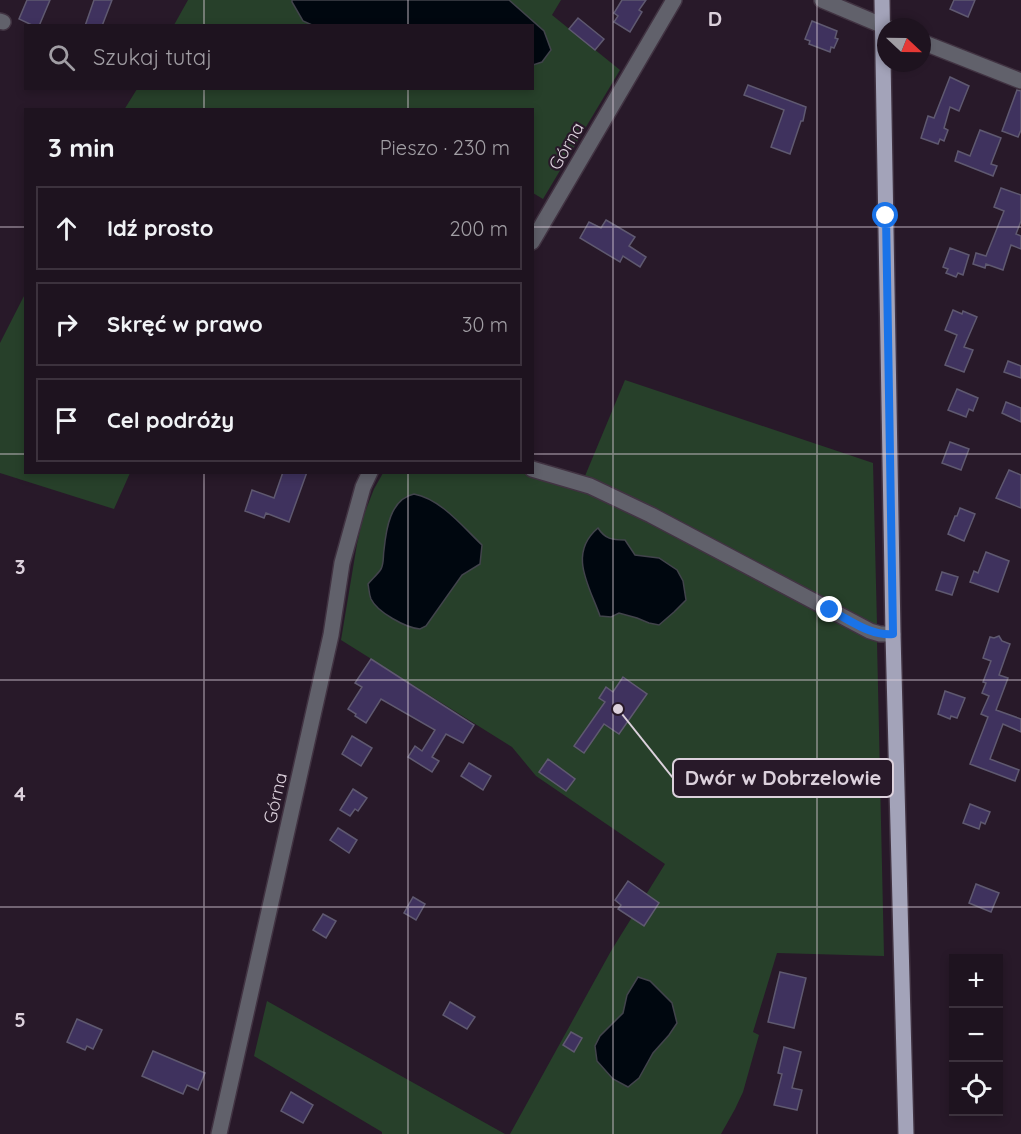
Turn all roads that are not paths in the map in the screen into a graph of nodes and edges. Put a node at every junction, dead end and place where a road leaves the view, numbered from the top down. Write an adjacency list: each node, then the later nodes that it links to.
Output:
1 (674, 0): 9 (street, Górna)
2 (822, 0): 5 (street)
3 (882, 0): 4 (main road)
4 (883, 18)
5 (877, 23)
6 (931, 46): 8 (street)
7 (885, 72): 12 (main road)
8 (1021, 81)
9 (534, 239)
10 (534, 470): 12 (street)
11 (369, 474): 13 (street, Górna)
12 (893, 634): 14 (main road)
13 (219, 1134)
14 (906, 1134)

